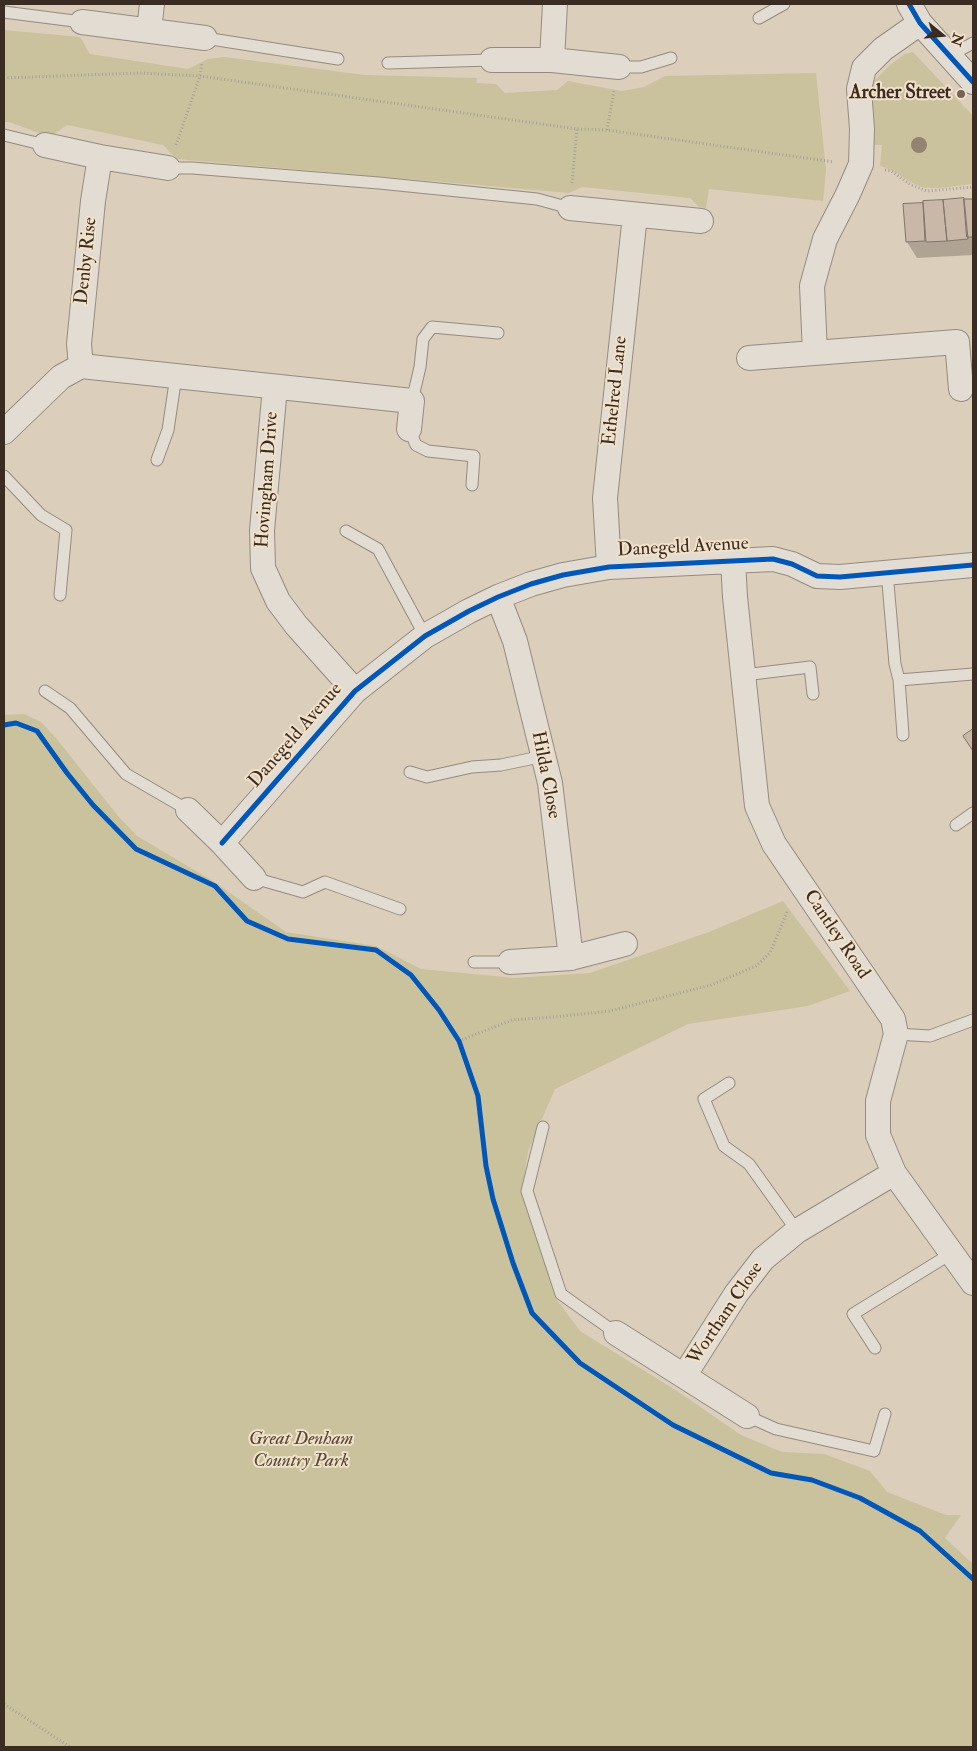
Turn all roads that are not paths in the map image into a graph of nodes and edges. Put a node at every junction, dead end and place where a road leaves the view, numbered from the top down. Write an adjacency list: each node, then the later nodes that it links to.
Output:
1 (152, 4): 8 (street)
2 (555, 4): 15 (street)
3 (784, 4): 6 (lane)
4 (4, 12): 7 (lane)
5 (914, 13): 11 (street); 27 (street)
6 (758, 18)
7 (82, 22): 8 (street)
8 (149, 30): 9 (street)
9 (205, 38): 13 (lane)
10 (973, 43): 11 (lane)
11 (949, 56): 18 (street)
12 (671, 58): 17 (lane)
13 (338, 59)
14 (492, 60): 15 (street); 16 (lane)
15 (552, 60): 17 (street)
16 (388, 63)
17 (619, 67)
18 (973, 82)
19 (4, 135): 20 (lane)
20 (45, 145): 21 (street)
21 (100, 157): 22 (street); 30 (street, Denby Rise)
22 (168, 168): 23 (lane)
23 (570, 208): 24 (street)
24 (635, 215): 25 (street); 43 (street, Ethelred Lane)
25 (701, 221)
26 (498, 333): 34 (lane)
27 (815, 353): 28 (street); 29 (street)
28 (749, 358)
29 (966, 361): 33 (street)
30 (81, 366): 31 (street, Hovingham Drive); 36 (street)
31 (176, 376): 32 (street, Hovingham Drive); 37 (lane)
32 (275, 387): 34 (street, Hovingham Drive); 52 (street, Hovingham Drive)
33 (961, 389)
34 (412, 401): 35 (street)
35 (409, 429): 39 (lane)
36 (4, 432)
37 (157, 460)
38 (4, 476): 45 (lane)
39 (472, 485)
40 (346, 531): 47 (lane)
41 (733, 560): 43 (street, Danegeld Avenue); 44 (street, Danegeld Avenue); 48 (street, Cantley Road)
42 (973, 565): 44 (street, Danegeld Avenue)
43 (609, 567): 46 (street, Danegeld Avenue)
44 (887, 572): 50 (lane)
45 (60, 595)
46 (498, 597): 47 (street, Danegeld Avenue); 55 (street, Hilda Close)
47 (425, 636): 52 (street, Danegeld Avenue)
48 (744, 674): 53 (lane); 68 (street, Cantley Road)
49 (973, 674): 50 (lane)
50 (899, 680): 54 (lane)
51 (45, 691): 57 (lane)
52 (355, 691): 60 (street, Danegeld Avenue)
53 (813, 694)
54 (903, 736)
55 (544, 756): 56 (lane); 64 (street, Hilda Close)
56 (410, 772)
57 (188, 810): 60 (street)
58 (973, 814): 59 (lane)
59 (956, 825)
60 (222, 843): 61 (street)
61 (254, 878): 62 (lane)
62 (400, 909)
63 (625, 944): 64 (street)
64 (571, 958): 66 (street)
65 (474, 962): 66 (lane)
66 (510, 962)
67 (973, 1020): 68 (lane)
68 (896, 1034): 71 (street)
69 (729, 1083): 72 (lane)
70 (543, 1127): 75 (lane)
71 (894, 1173): 72 (street, Wortham Close); 73 (street)
72 (797, 1231): 77 (street, Wortham Close)
73 (952, 1253): 74 (street); 76 (lane)
74 (973, 1283)
75 (616, 1333): 77 (street, Wortham Close)
76 (875, 1348)
77 (684, 1376): 79 (street, Wortham Close)
78 (886, 1414): 79 (lane)
79 (747, 1416)

